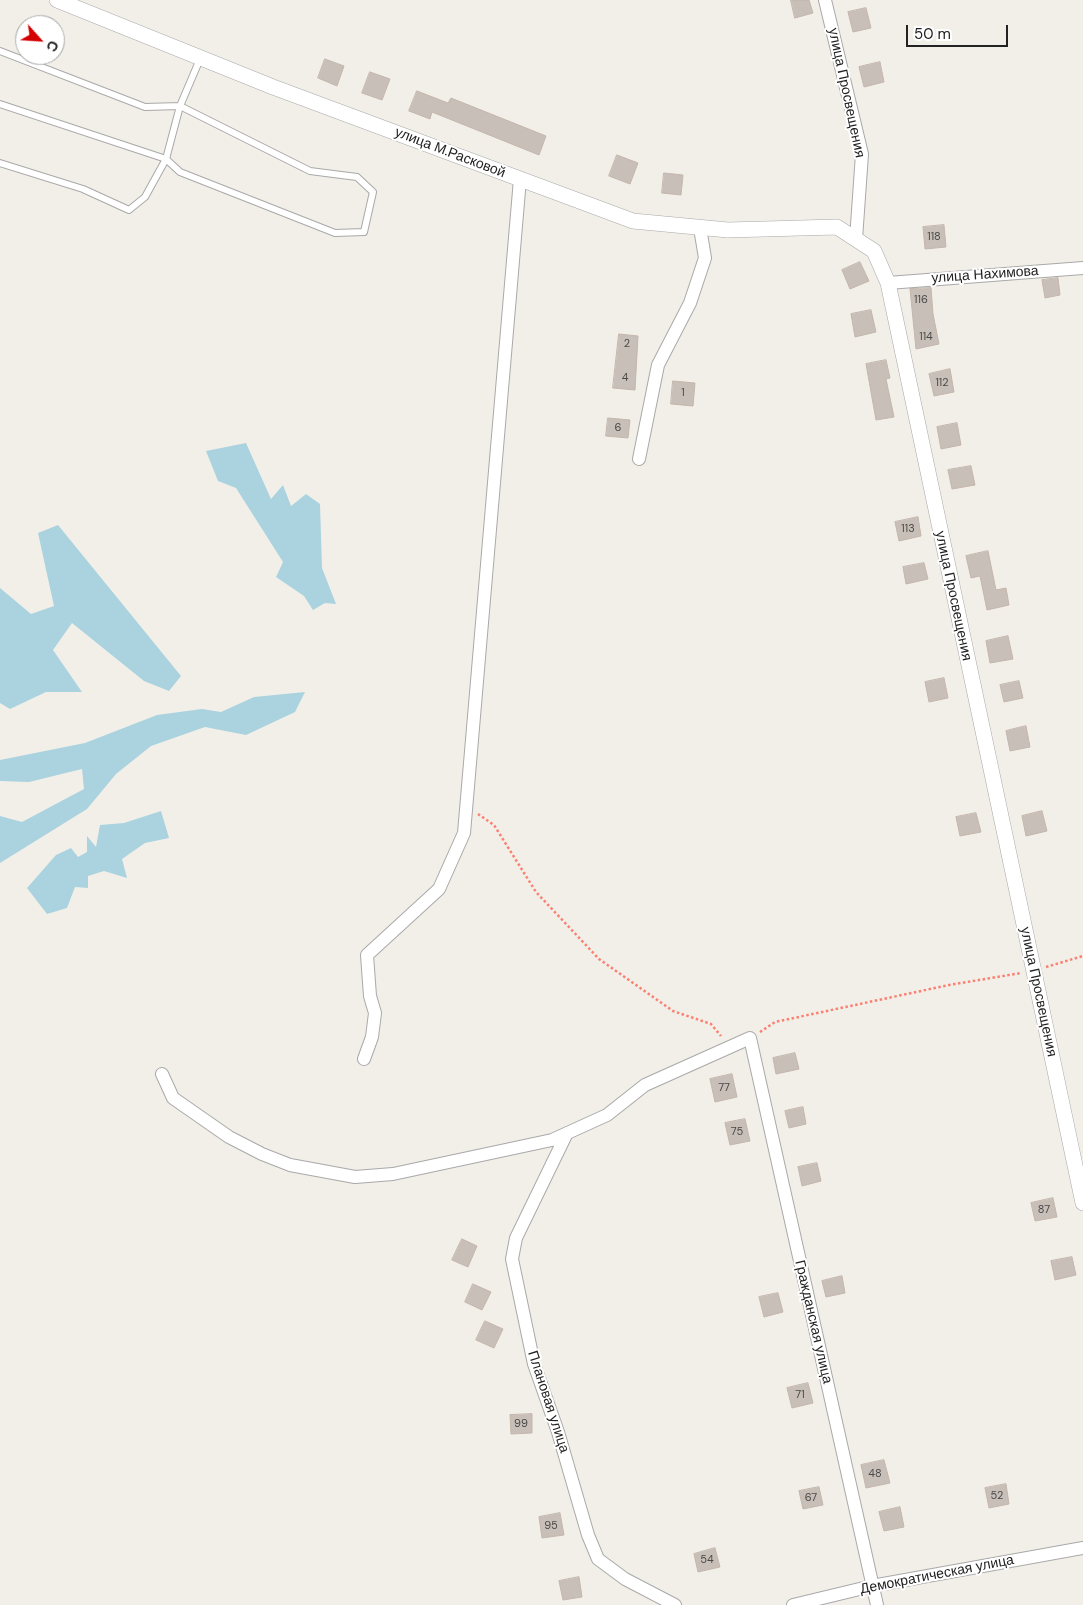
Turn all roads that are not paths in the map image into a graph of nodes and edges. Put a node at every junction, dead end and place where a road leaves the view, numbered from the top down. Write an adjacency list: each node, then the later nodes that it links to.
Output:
1 (57, 0): 4 (street, улица М.Расковой)
2 (825, 0): 11 (street, улица Просвещения)
3 (0, 51): 6 (lane)
4 (200, 57): 6 (lane); 9 (street, улица М.Расковой)
5 (0, 104): 7 (lane)
6 (180, 106): 7 (lane); 7 (lane)
7 (166, 159): 8 (lane)
8 (0, 162)
9 (520, 179): 10 (street, улица М.Расковой); 15 (street)
10 (700, 228): 11 (street, улица М.Расковой); 14 (street)
11 (856, 239): 13 (street, улица Просвещения)
12 (1083, 268): 13 (street, улица Нахимова)
13 (888, 283): 18 (street, улица Просвещения)
14 (639, 459)
15 (364, 1059)
16 (162, 1074): 17 (street)
17 (567, 1133): 20 (street, Гражданская улица); 21 (street, Плановая улица)
18 (1083, 1203)
19 (1083, 1548): 20 (street, Демократическая улица)
20 (872, 1586): 22 (street, Демократическая улица); 23 (street, Гражданская улица)
21 (675, 1605)
22 (793, 1605)
23 (877, 1605)

